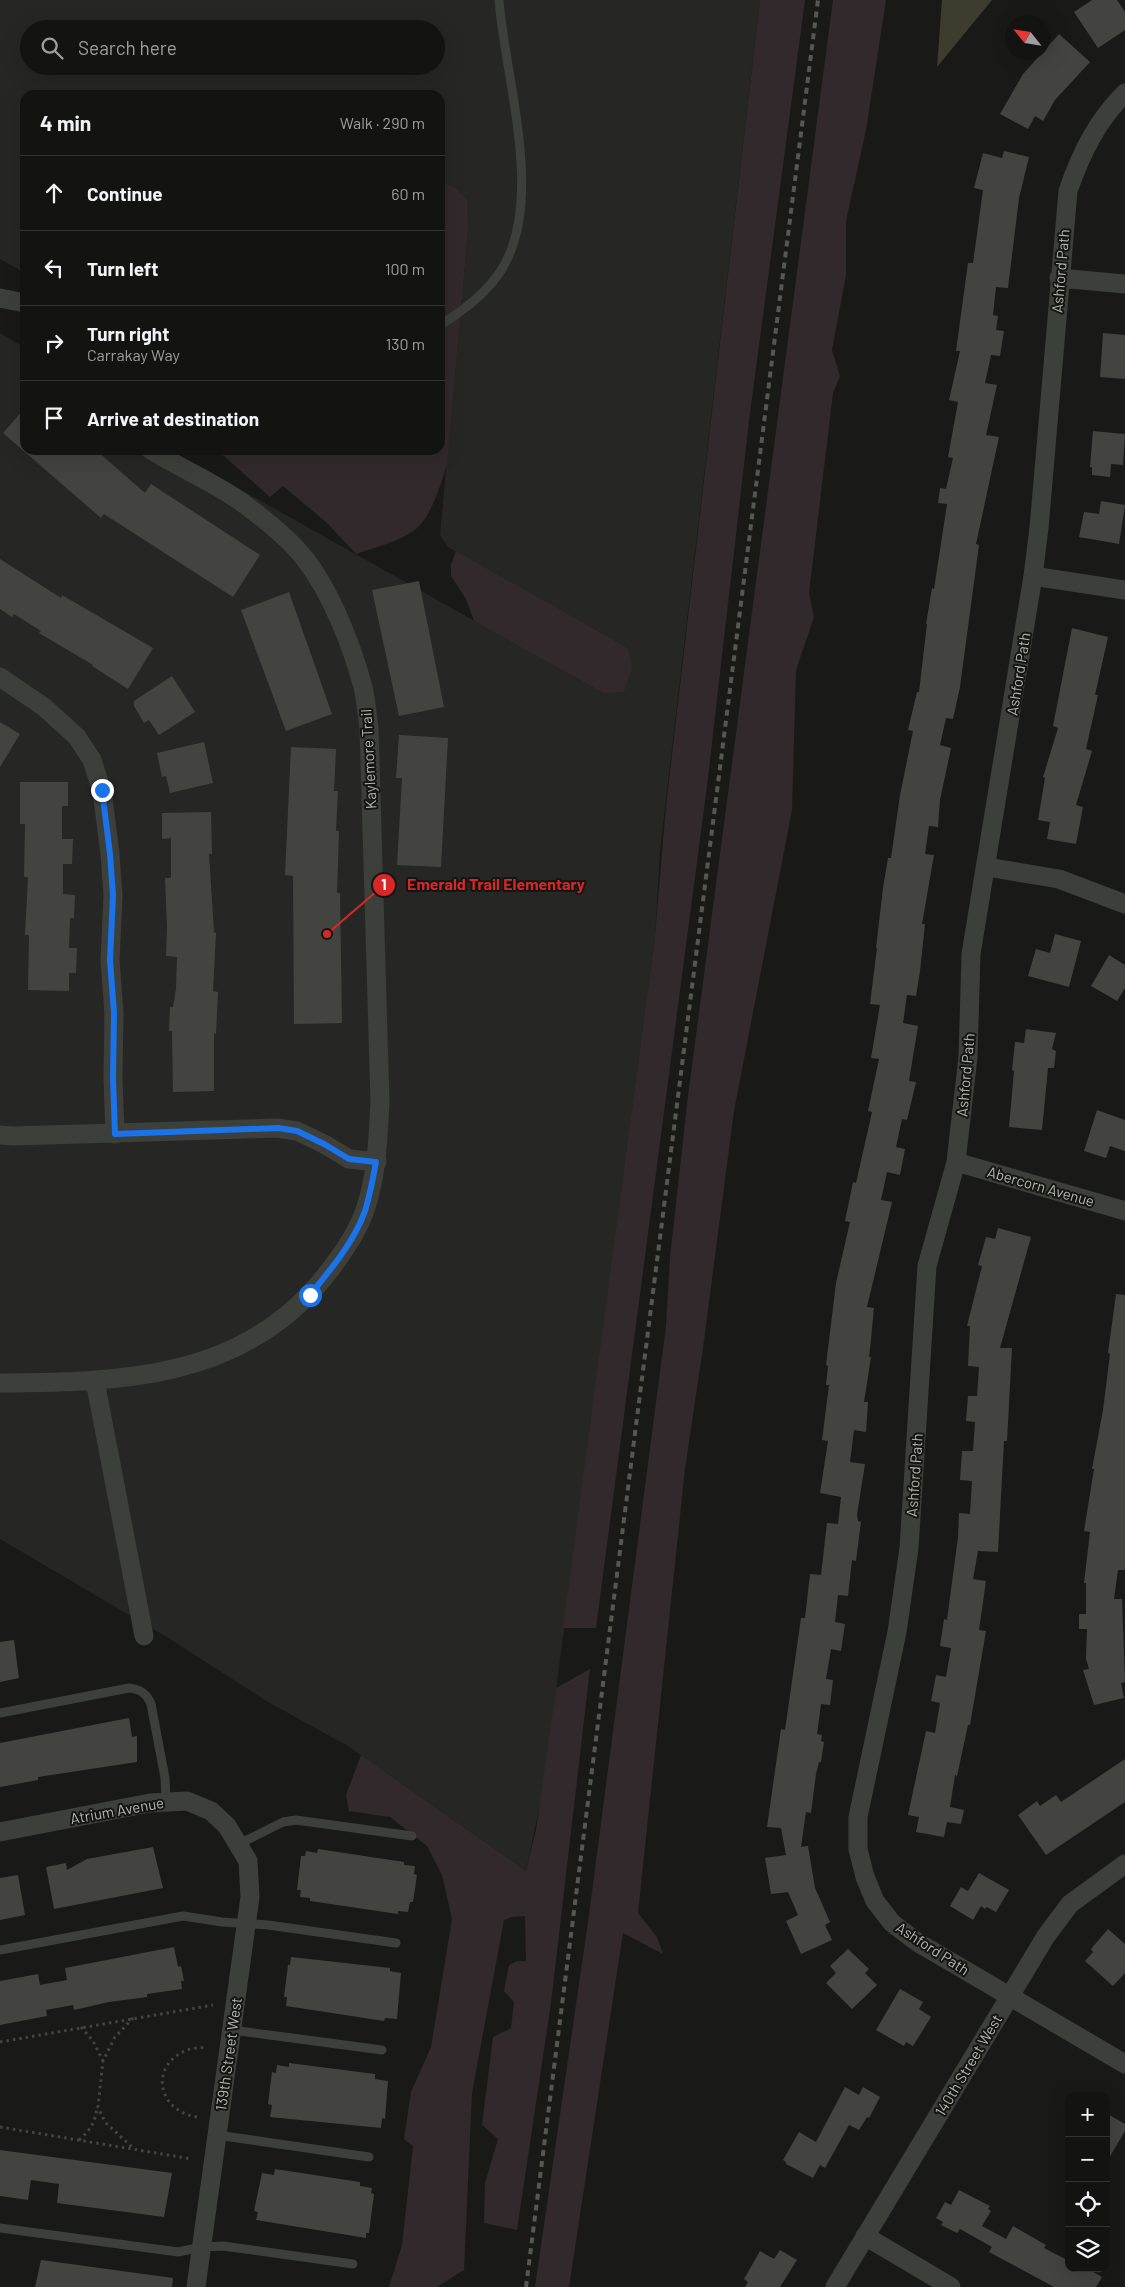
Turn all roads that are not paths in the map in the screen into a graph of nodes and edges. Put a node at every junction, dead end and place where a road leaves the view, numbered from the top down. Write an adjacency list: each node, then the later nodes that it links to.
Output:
1 (499, 0): 7 (lane)
2 (1125, 93): 3 (street, Ashford Path)
3 (1059, 278): 4 (street); 9 (street, Ashford Path)
4 (1125, 284)
5 (0, 298): 6 (street)
6 (20, 302)
7 (445, 321)
8 (160, 455): 16 (street, Kaylemore Trail)
9 (1033, 576): 10 (street); 12 (street, Ashford Path)
10 (1125, 590)
11 (0, 676): 14 (street)
12 (987, 866): 13 (street); 17 (street, Ashford Path)
13 (1125, 904)
14 (115, 1134): 15 (street); 16 (street)
15 (0, 1135)
16 (376, 1162): 19 (street, Kaylemore Trail)
17 (956, 1162): 18 (street, Abercorn Avenue); 32 (street, Ashford Path)
18 (1125, 1211)
19 (95, 1382): 20 (street, Kaylemore Trail); 21 (street)
20 (0, 1383)
21 (144, 1636)
22 (0, 1713): 23 (lane)
23 (166, 1800): 24 (street, Atrium Avenue); 25 (street, Atrium Avenue)
24 (228, 1826): 27 (street, 139th Street West)
25 (0, 1832)
26 (412, 1836): 27 (lane)
27 (239, 1844): 29 (street, 139th Street West)
28 (1125, 1864): 32 (street, 140th Street West)
29 (246, 1924): 30 (lane); 31 (lane); 33 (street, 139th Street West)
30 (396, 1943)
31 (0, 1950)
32 (1010, 1995): 35 (street, Ashford Path); 39 (street, 140th Street West)
33 (232, 2030): 34 (lane); 36 (street, 139th Street West)
34 (382, 2050)
35 (1125, 2064)
36 (217, 2135): 37 (lane); 40 (street, 139th Street West)
37 (369, 2157)
38 (0, 2228): 40 (lane)
39 (865, 2236): 43 (street, 140th Street West); 44 (street)
40 (202, 2247): 41 (lane); 42 (street, 139th Street West)
41 (353, 2264)
42 (196, 2287)
43 (835, 2287)
44 (951, 2287)

